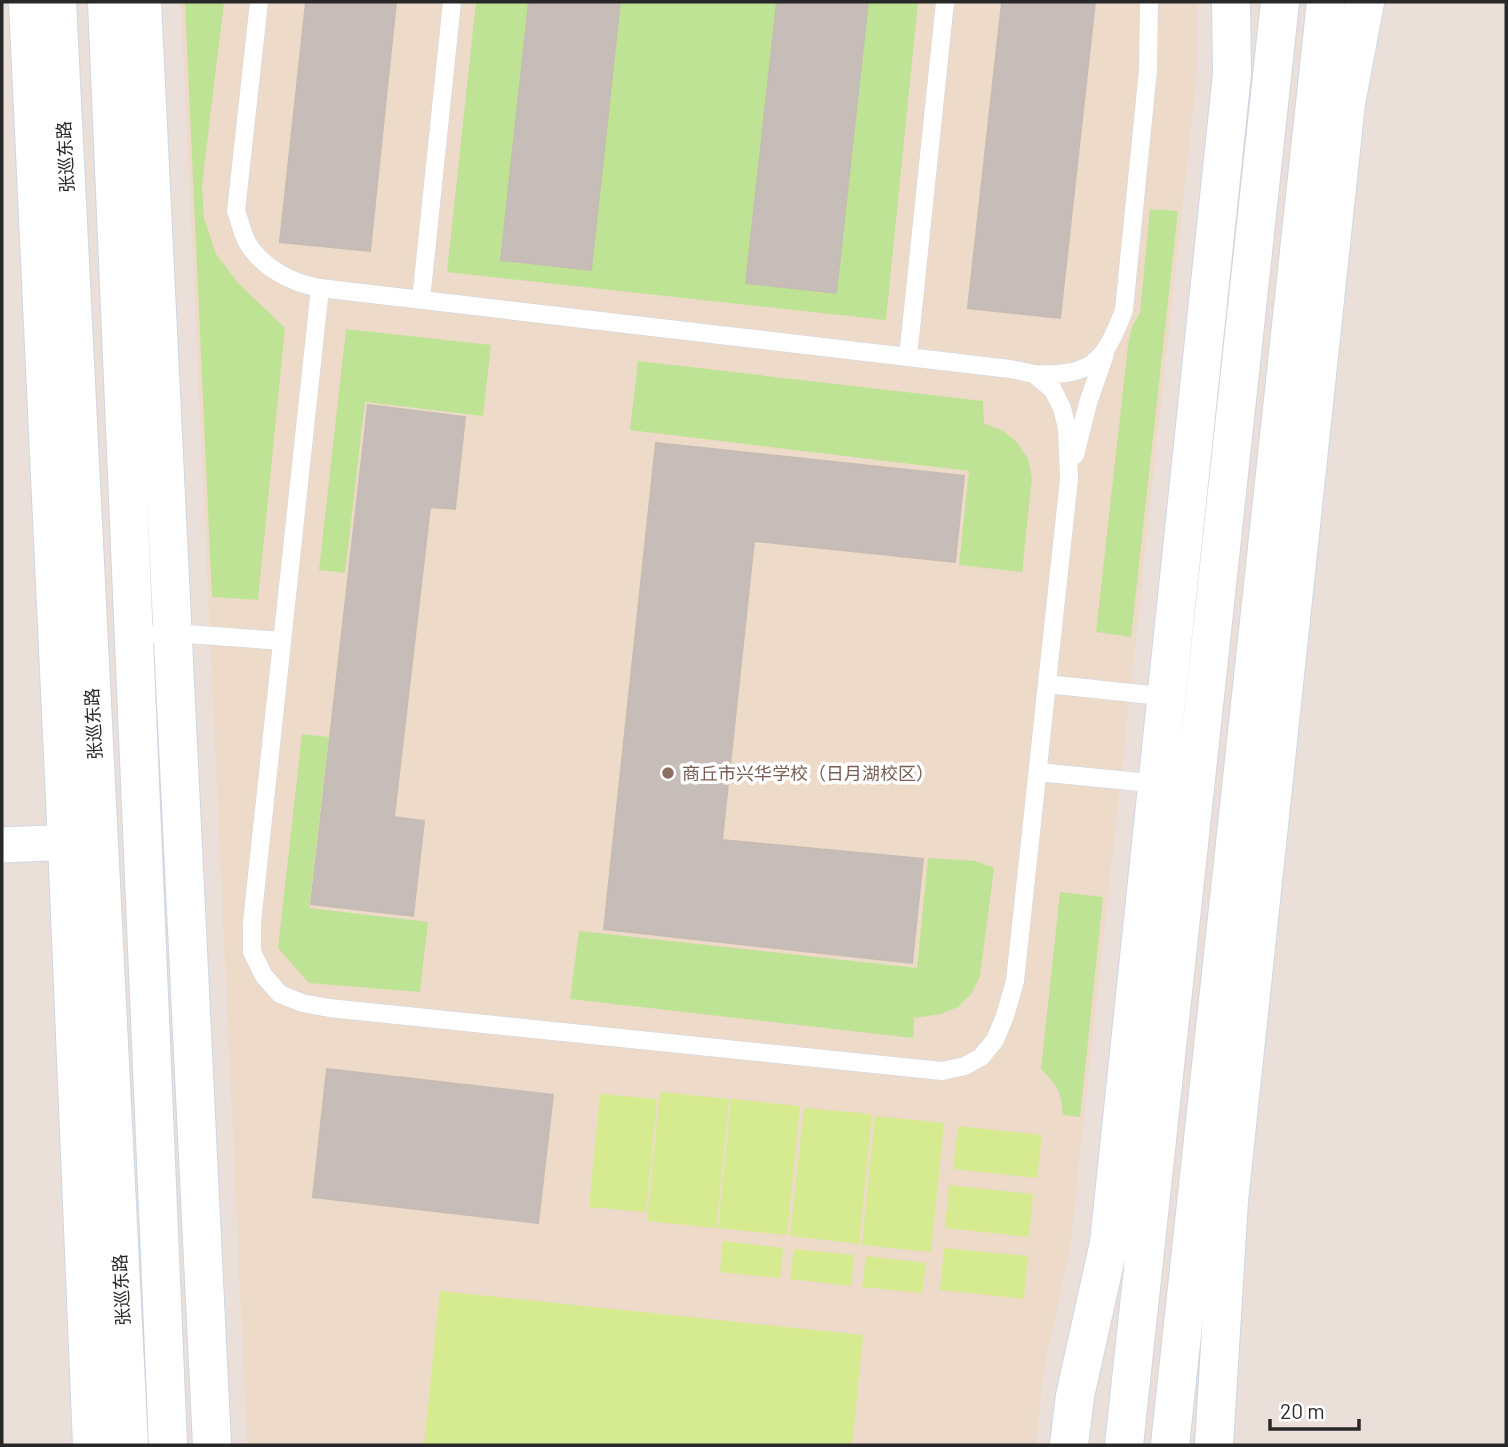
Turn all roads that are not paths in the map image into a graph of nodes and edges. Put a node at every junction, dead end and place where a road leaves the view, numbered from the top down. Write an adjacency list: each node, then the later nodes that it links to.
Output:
1 (28, 2): 28 (main road)
2 (57, 2): 28 (main road, 张巡东路)
3 (107, 2): 20 (main road)
4 (142, 2): 19 (main road)
5 (259, 2): 13 (lane)
6 (452, 2): 14 (lane)
7 (945, 2): 16 (lane)
8 (1149, 2): 15 (lane)
9 (1231, 2): 23 (main road)
10 (1280, 2): 24 (main road)
11 (1326, 2): 36 (main road)
12 (1364, 2): 37 (main road)
13 (320, 288): 14 (lane); 21 (lane)
14 (421, 300): 16 (lane)
15 (1107, 348): 17 (lane); 18 (lane)
16 (908, 357): 17 (lane)
17 (1034, 374): 18 (lane)
18 (1069, 479): 22 (lane)
19 (173, 634): 20 (lane); 21 (lane); 33 (main road)
20 (132, 635): 32 (main road)
21 (282, 641): 25 (lane)
22 (1047, 684): 23 (lane); 25 (lane)
23 (1167, 696): 24 (lane); 26 (main road)
24 (1205, 701): 27 (main road)
25 (1038, 772): 26 (lane)
26 (1157, 784): 27 (lane); 34 (main road)
27 (1195, 788): 35 (main road)
28 (83, 842): 29 (street); 30 (main road); 31 (main road, 张巡东路)
29 (2, 845)
30 (92, 1445)
31 (129, 1445)
32 (168, 1445)
33 (212, 1445)
34 (1069, 1445)
35 (1124, 1445)
36 (1170, 1445)
37 (1214, 1445)

